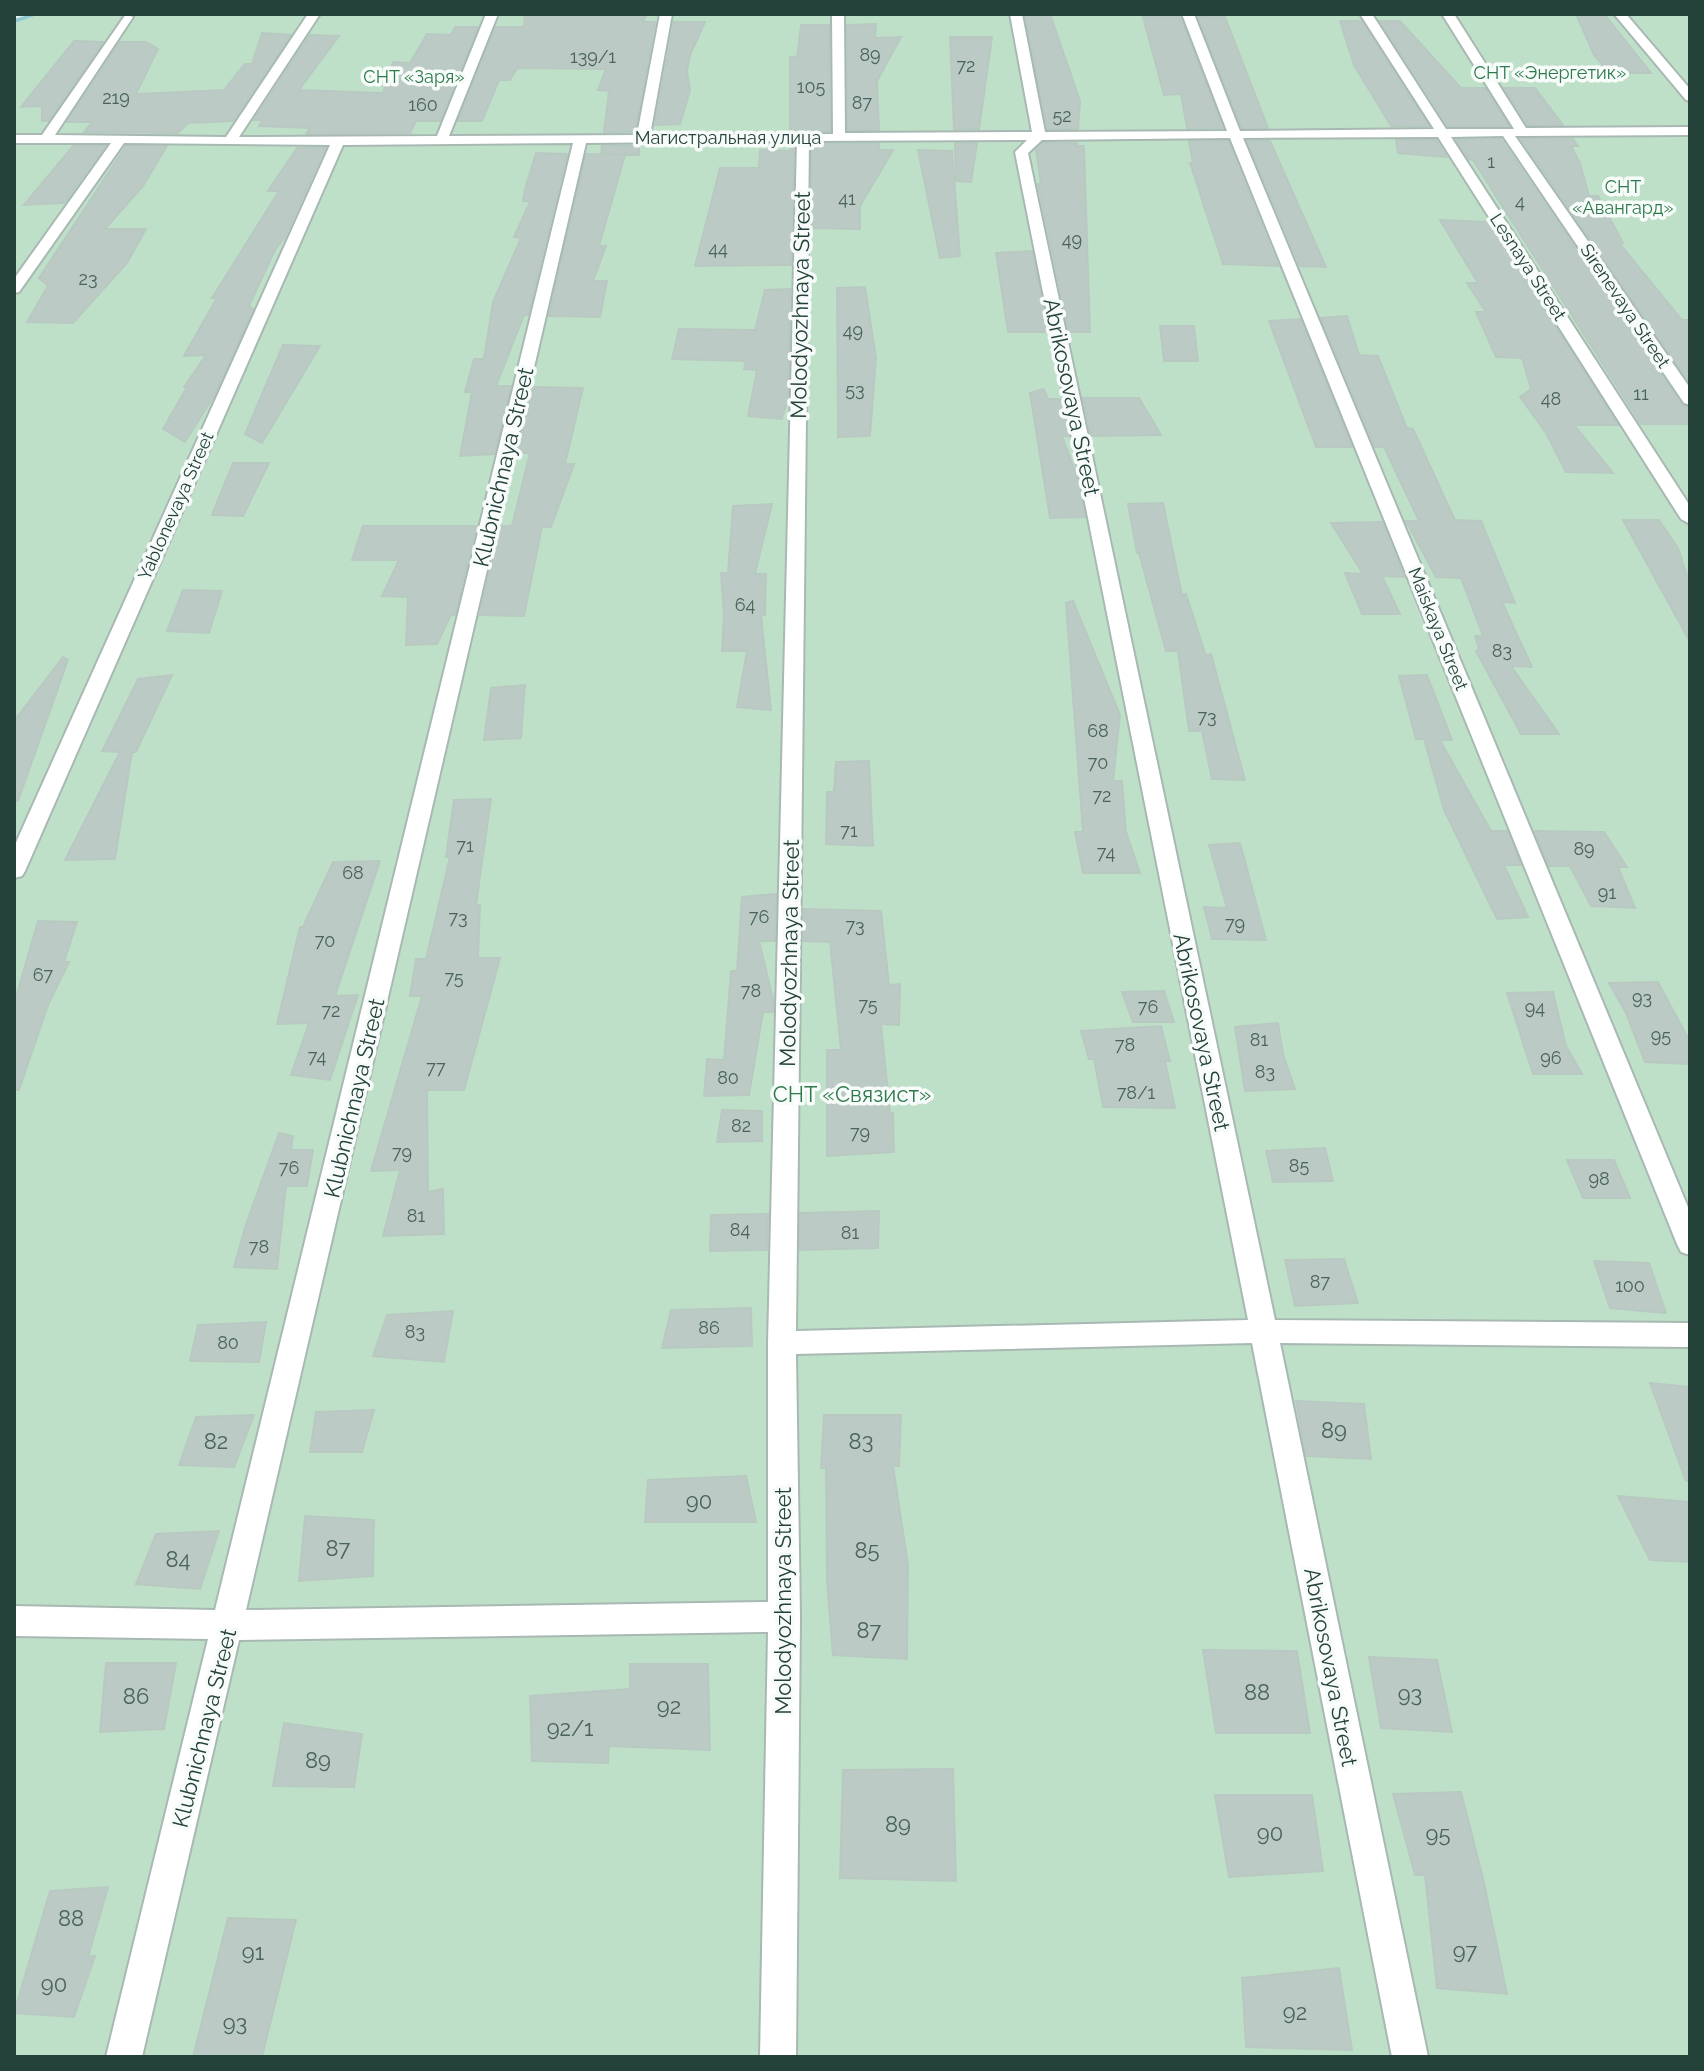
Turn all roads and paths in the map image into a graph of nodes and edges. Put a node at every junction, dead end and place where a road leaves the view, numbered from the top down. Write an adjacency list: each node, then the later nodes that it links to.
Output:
1 (314, 14): 25 (street)
2 (492, 14): 24 (street)
3 (666, 14): 18 (street)
4 (838, 14): 20 (street)
5 (1016, 14): 16 (street)
6 (1188, 14): 15 (street, Maiskaya Street)
7 (1366, 14): 14 (street, Lesnaya Street)
8 (1448, 14): 13 (street, Sirenevaya Street)
9 (1620, 14): 11 (street)
10 (127, 17): 22 (street)
11 (1690, 97)
12 (1690, 131): 13 (street, Магистральная улица)
13 (1514, 132): 14 (street, Магистральная улица); 28 (street, Sirenevaya Street)
14 (1443, 133): 15 (street, Магистральная улица); 29 (street, Lesnaya Street)
15 (1235, 135): 16 (street, Магистральная улица); 31 (street, Maiskaya Street)
16 (1039, 136): 20 (street, Магистральная улица); 32 (street, Abrikosovaya Street)
17 (581, 138): 18 (street, Магистральная улица); 24 (street, Магистральная улица); 37 (street, Klubnichnaya Street)
18 (643, 138): 19 (street, Магистральная улица)
19 (803, 138): 20 (street, Магистральная улица); 34 (street, Molodyozhnaya Street)
20 (839, 138)
21 (14, 139): 22 (street, Магистральная улица)
22 (46, 139): 23 (street, Магистральная улица)
23 (121, 139): 25 (street, Магистральная улица); 27 (street)
24 (442, 139): 26 (street, Магистральная улица)
25 (230, 140): 26 (street, Магистральная улица)
26 (338, 141): 30 (street, Yablonevaya Street)
27 (14, 289)
28 (1690, 400)
29 (1690, 519)
30 (14, 871)
31 (1690, 1244)
32 (1264, 1331): 33 (street); 34 (street); 40 (street, Abrikosovaya Street)
33 (1690, 1335)
34 (782, 1343): 35 (street, Molodyozhnaya Street)
35 (784, 1617): 37 (street); 39 (street, Molodyozhnaya Street)
36 (14, 1621): 37 (street)
37 (229, 1625): 38 (street, Klubnichnaya Street)
38 (124, 2057)
39 (778, 2057)
40 (1410, 2057)

